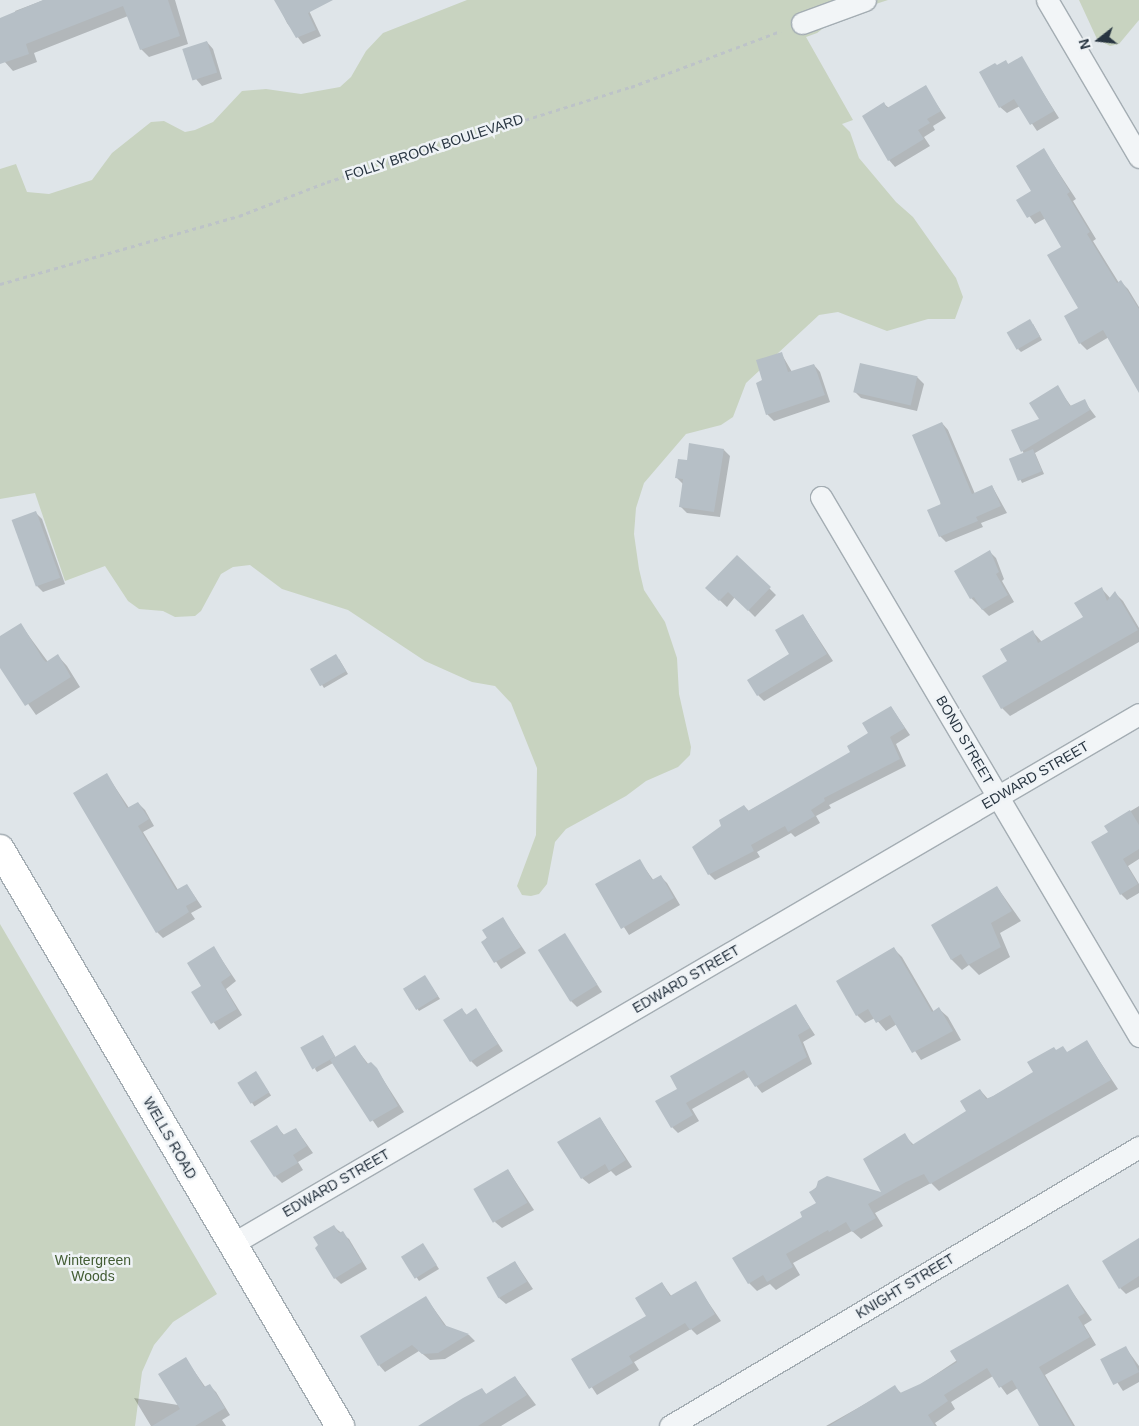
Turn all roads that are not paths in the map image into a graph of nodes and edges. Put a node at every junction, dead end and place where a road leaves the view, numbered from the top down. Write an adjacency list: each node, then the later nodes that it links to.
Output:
1 (865, 0): 3 (street)
2 (1046, 0): 4 (street)
3 (802, 23)
4 (1139, 157)
5 (821, 497): 7 (street, BOND STREET)
6 (1139, 714): 7 (street, EDWARD STREET)
7 (998, 797): 9 (street, BOND STREET); 11 (street, EDWARD STREET)
8 (0, 849): 11 (main road, WELLS ROAD)
9 (1139, 1036)
10 (1139, 1147): 13 (street, KNIGHT STREET)
11 (232, 1244): 12 (main road, WELLS ROAD)
12 (340, 1426)
13 (670, 1426)

